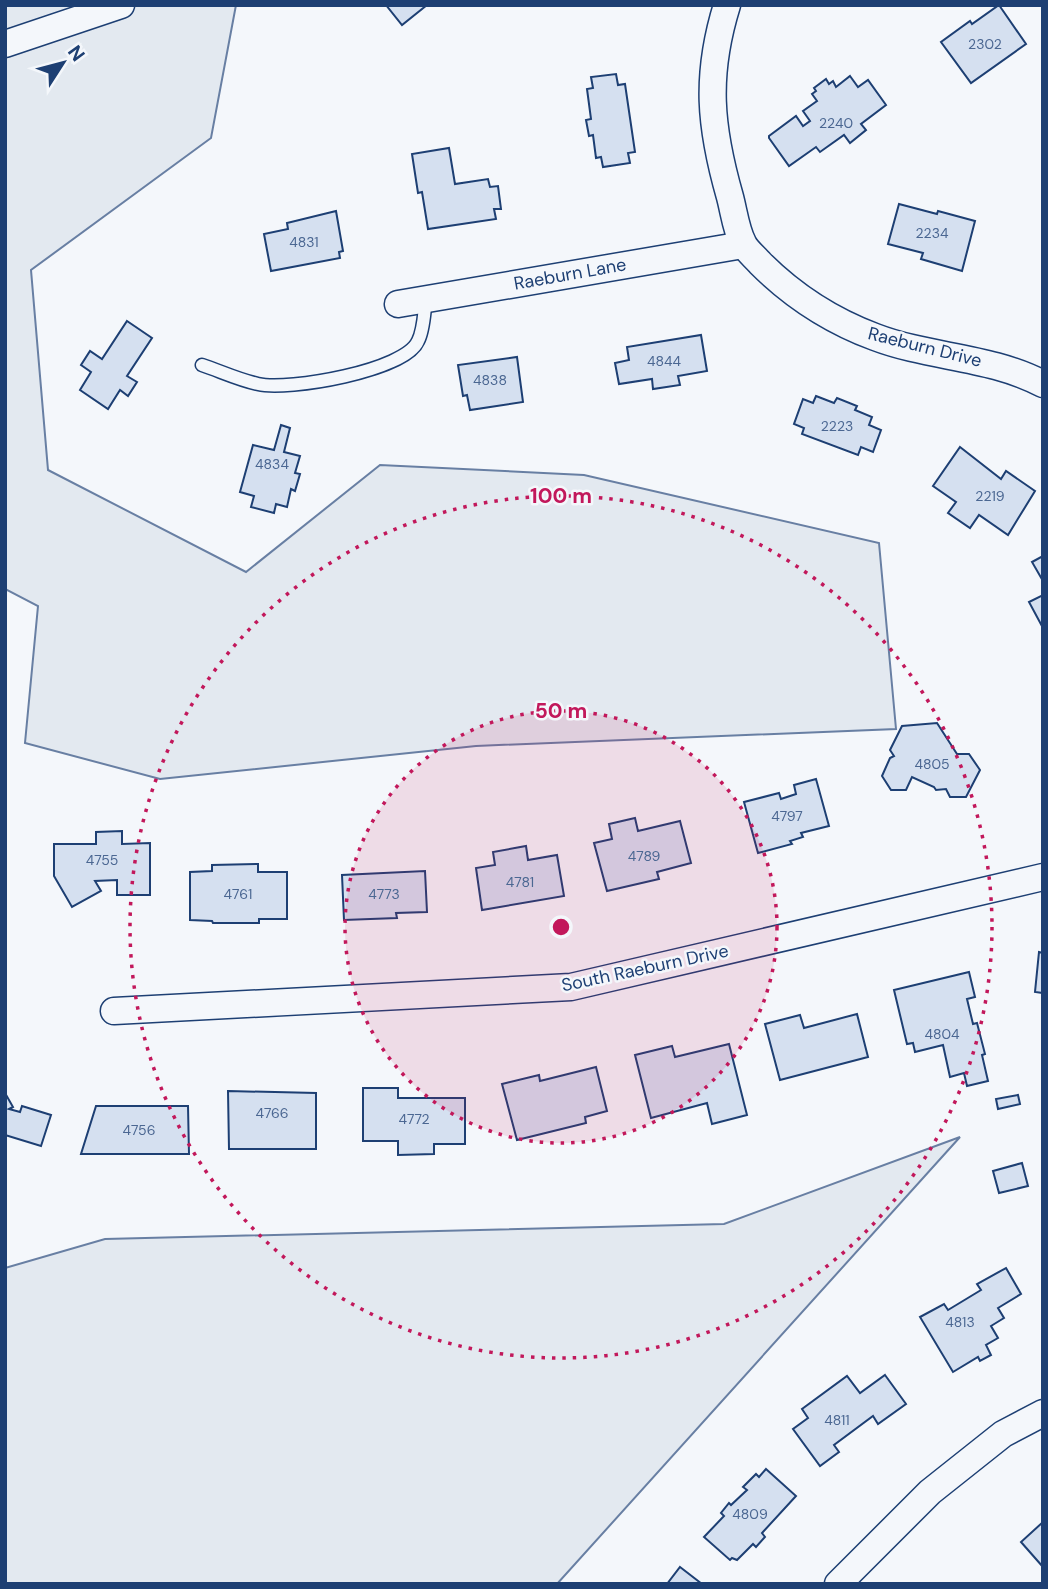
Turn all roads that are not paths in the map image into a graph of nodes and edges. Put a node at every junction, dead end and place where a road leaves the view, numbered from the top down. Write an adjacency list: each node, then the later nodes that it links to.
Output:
1 (121, 5): 3 (street)
2 (727, 5): 4 (street, Raeburn Drive)
3 (5, 44)
4 (743, 245): 5 (street, Raeburn Lane); 8 (street, Raeburn Drive)
5 (426, 299): 6 (street, Raeburn Lane); 7 (lane)
6 (398, 304)
7 (202, 365)
8 (1043, 384)
9 (1043, 877): 10 (street, South Raeburn Drive)
10 (114, 1011)
11 (1043, 1413): 12 (street)
12 (838, 1584)

